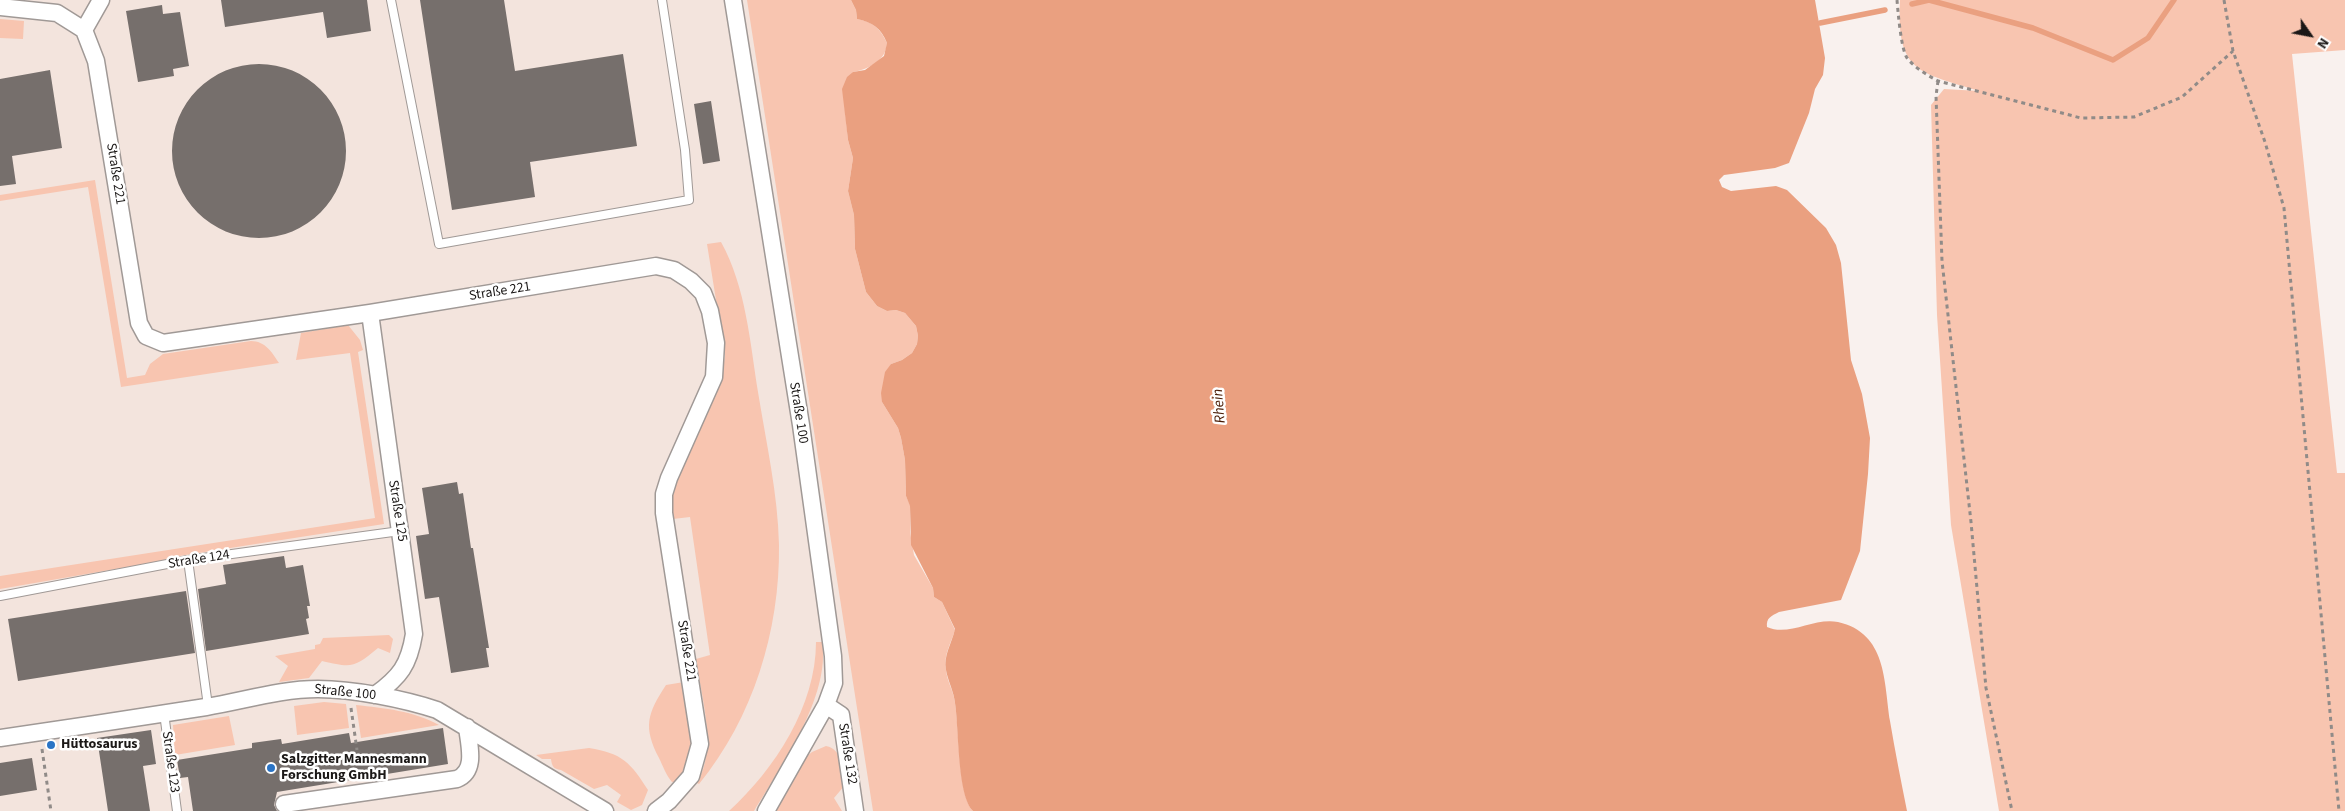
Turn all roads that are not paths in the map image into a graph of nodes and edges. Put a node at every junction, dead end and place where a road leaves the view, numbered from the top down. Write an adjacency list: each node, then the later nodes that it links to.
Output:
1 (101, 0): 6 (street)
2 (391, 0): 3 (lane)
3 (662, 0)
4 (733, 0): 12 (street, Straße 100)
5 (0, 7): 6 (street)
6 (84, 30): 7 (street, Straße 221)
7 (370, 314): 8 (street, Straße 125); 20 (street, Straße 221)
8 (400, 531): 9 (lane, Straße 124); 11 (street, Straße 125)
9 (188, 560): 10 (lane, Straße 124); 13 (lane)
10 (0, 596)
11 (375, 695): 13 (street, Straße 100); 15 (street, Straße 100)
12 (826, 705): 21 (street, Straße 100); 22 (street, Straße 132)
13 (208, 706): 14 (street, Straße 100)
14 (164, 713): 16 (street, Straße 100); 18 (lane, Straße 123)
15 (467, 727): 17 (street); 19 (street, Straße 100)
16 (0, 738)
17 (284, 804)
18 (177, 811)
19 (605, 811)
20 (656, 811)
21 (766, 811)
22 (855, 811)

